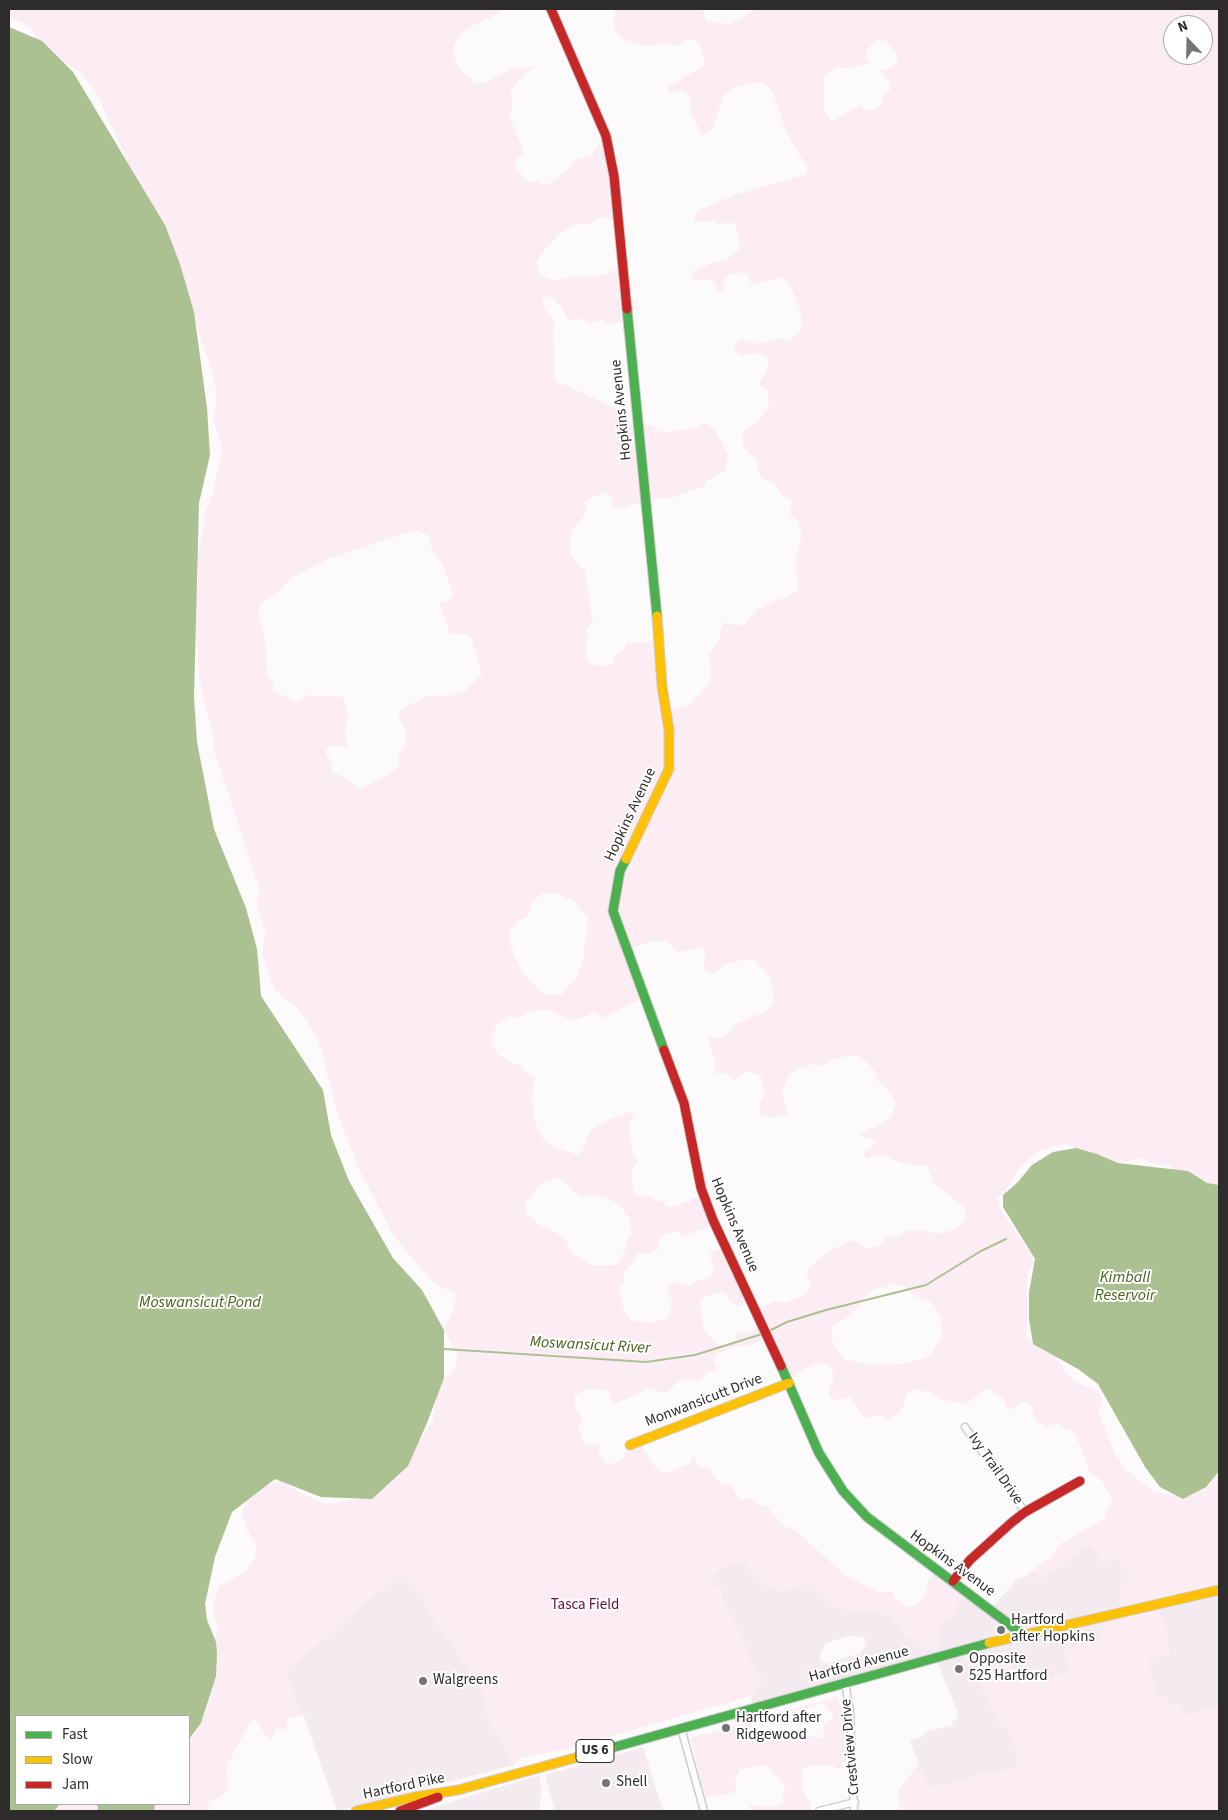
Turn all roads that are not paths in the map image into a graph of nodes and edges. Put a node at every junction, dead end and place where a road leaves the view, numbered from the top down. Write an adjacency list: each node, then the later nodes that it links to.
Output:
1 (551, 9): 2 (main road, Hopkins Avenue)
2 (789, 1383): 4 (main road, Monwansicutt Drive); 7 (main road, Hopkins Avenue)
3 (965, 1427): 6 (street, Ivy Trail Drive)
4 (630, 1445)
5 (1080, 1481): 6 (main road)
6 (1025, 1512): 7 (main road)
7 (953, 1581): 9 (main road, Hopkins Avenue)
8 (1219, 1590): 9 (main road, Hartford Avenue / US 6)
9 (1022, 1634): 10 (main road, Hartford Avenue / US 6)
10 (845, 1683): 11 (main road, Hartford Avenue / US 6); 14 (street, Crestview Drive)
11 (681, 1728): 12 (main road, Hartford Avenue / US 6); 17 (street)
12 (509, 1775): 13 (main road, Hartford Pike / US 6)
13 (458, 1790): 15 (main road, Hartford Pike / US 6); 16 (main road, Hartford Pike / US 6)
14 (855, 1802): 18 (street); 19 (street, Crestview Drive)
15 (356, 1811)
16 (400, 1811)
17 (704, 1811)
18 (819, 1811)
19 (854, 1811)

